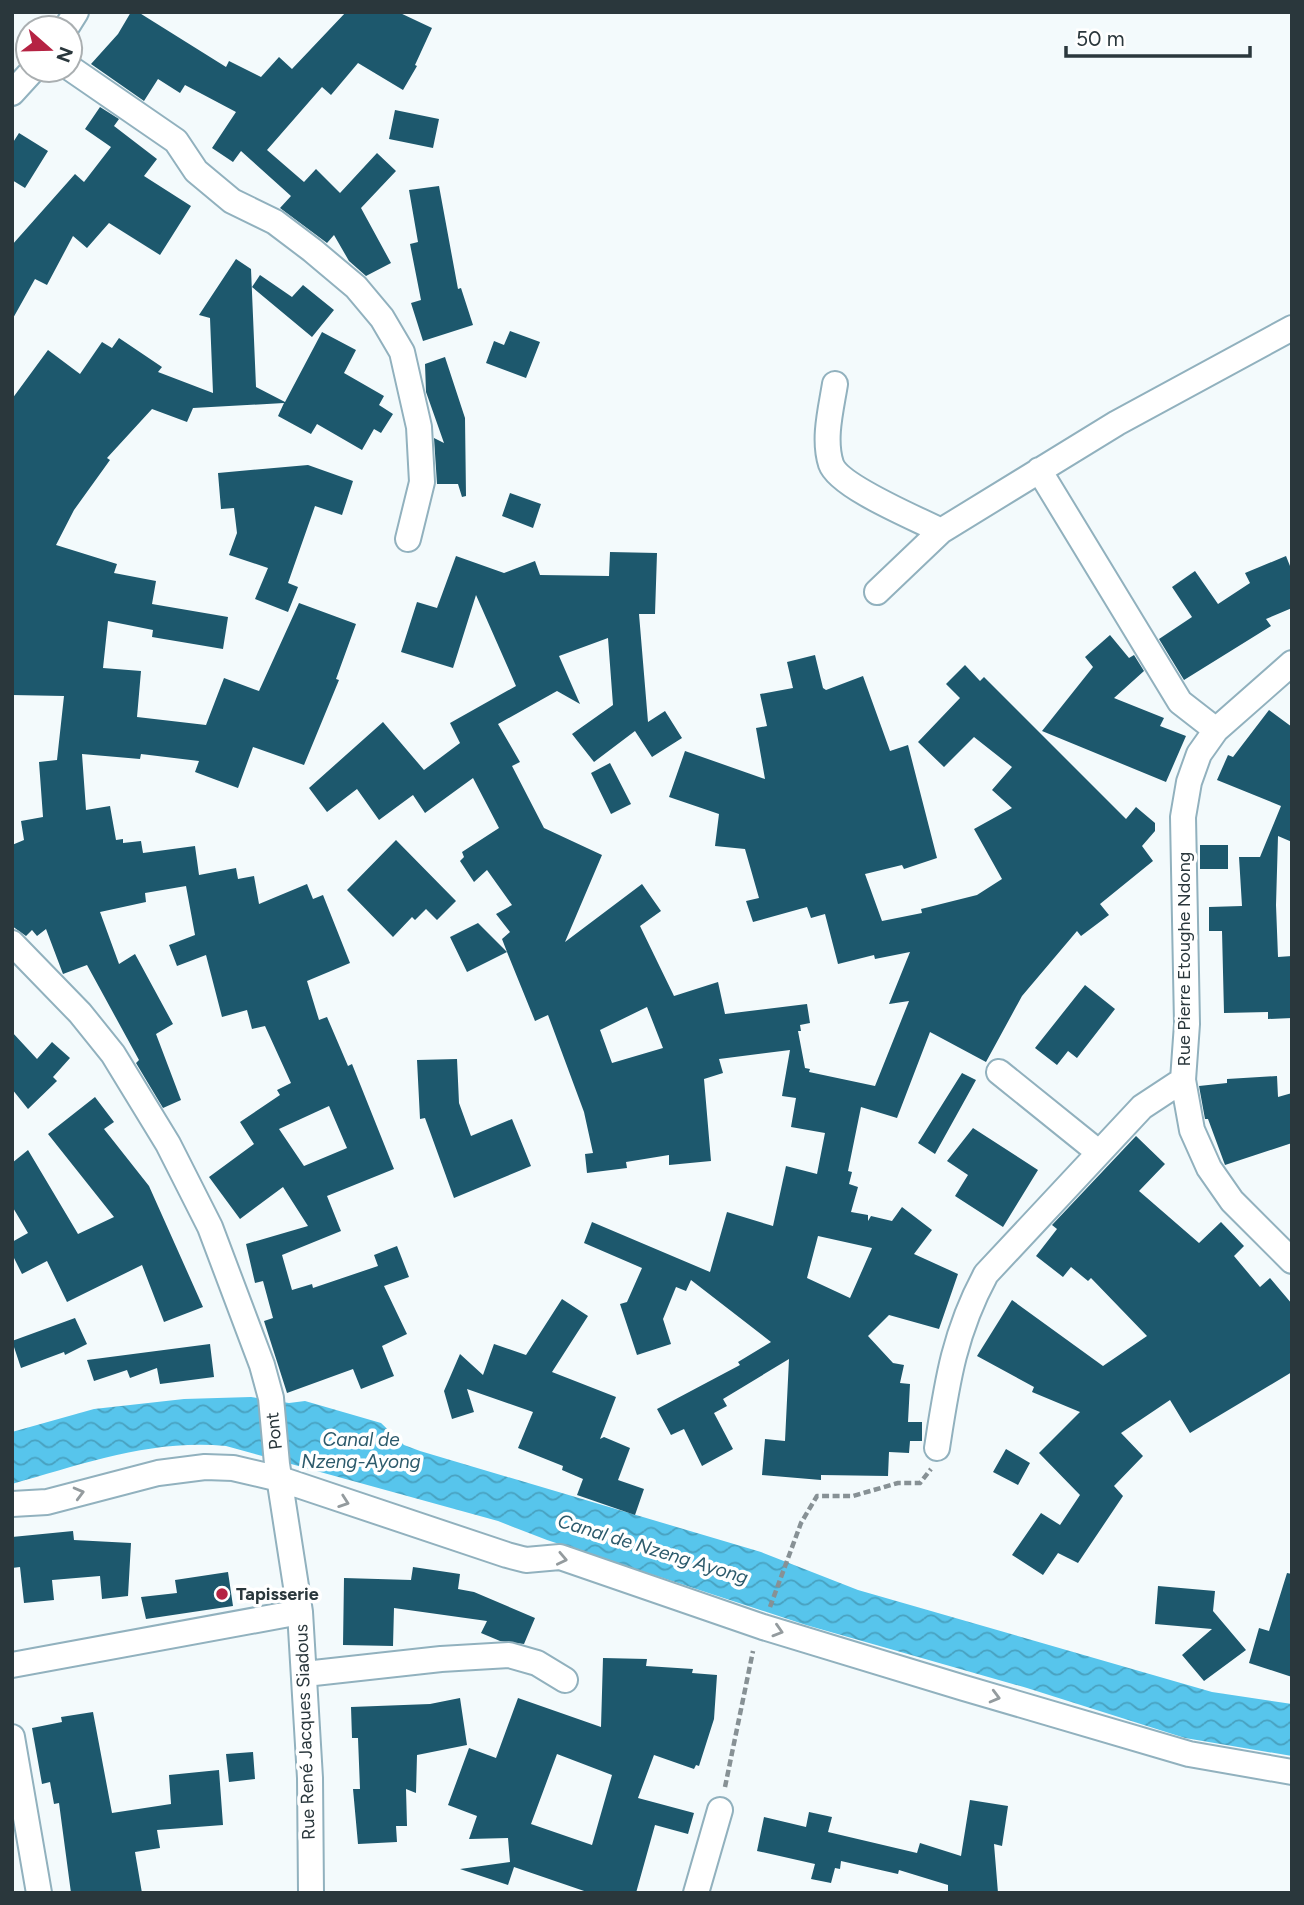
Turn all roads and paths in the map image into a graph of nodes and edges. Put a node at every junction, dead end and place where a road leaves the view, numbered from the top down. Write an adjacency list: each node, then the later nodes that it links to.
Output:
1 (84, 78): 6 (street)
2 (1292, 328): 4 (street)
3 (835, 383): 5 (street)
4 (1040, 470): 5 (street); 9 (street)
5 (941, 531): 7 (street)
6 (408, 540)
7 (877, 592)
8 (1292, 663): 9 (street, Rue Pierre Etoughe Ndong)
9 (1216, 730): 12 (street, Rue Pierre Etoughe Ndong)
10 (12, 943): 16 (street, Pont)
11 (999, 1072): 13 (street)
12 (1183, 1080): 13 (street); 14 (street, Rue Pierre Etoughe Ndong)
13 (1097, 1152): 15 (street)
14 (1292, 1261)
15 (937, 1448): 19 (path)
16 (279, 1471): 17 (street, one-way to 16); 18 (street, Pont); 25 (street, one-way to 25)
17 (12, 1504)
18 (300, 1612): 21 (street, Rue René Jacques Siadous); 22 (street, Rue René Jacques Siadous)
19 (766, 1616)
20 (753, 1651): 26 (path)
21 (12, 1665)
22 (305, 1674): 23 (street); 28 (street, Rue René Jacques Siadous)
23 (565, 1680)
24 (12, 1737): 27 (street)
25 (1292, 1772)
26 (720, 1810): 29 (street)
27 (39, 1893)
28 (311, 1893)
29 (696, 1893)

